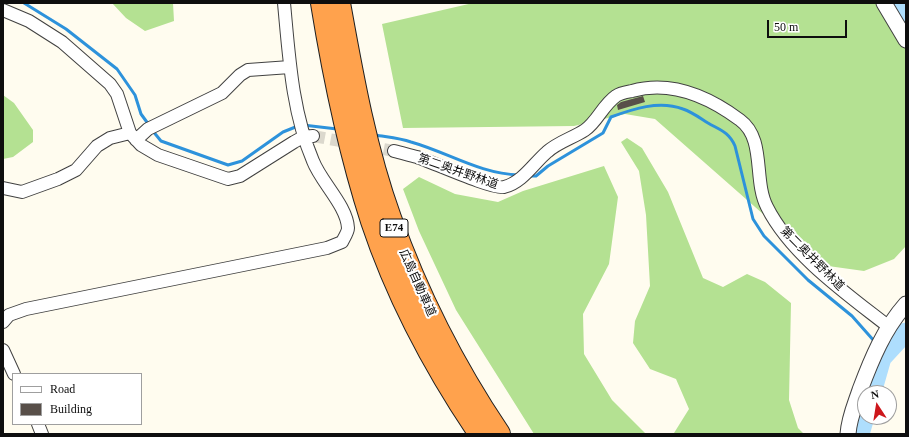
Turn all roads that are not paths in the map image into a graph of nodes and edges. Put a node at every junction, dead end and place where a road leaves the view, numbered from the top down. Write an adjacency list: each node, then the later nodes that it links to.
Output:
1 (284, 3): 8 (street)
2 (309, 3): 12 (highway)
3 (322, 3): 12 (highway, 広島自動車道 / E74)
4 (339, 3): 20 (highway, 広島自動車道 / E74)
5 (884, 3): 7 (street)
6 (3, 10): 9 (street)
7 (906, 40)
8 (290, 67): 9 (street); 10 (street)
9 (133, 136): 10 (street); 13 (street)
10 (308, 137): 15 (street)
11 (394, 151): 16 (street, 第二奥井野林道)
12 (352, 153): 19 (highway, 広島自動車道 / E74)
13 (3, 188)
14 (906, 304): 16 (street)
15 (3, 322)
16 (882, 339): 21 (street)
17 (3, 350): 18 (street)
18 (14, 373)
19 (480, 434)
20 (499, 434)
21 (848, 434)

